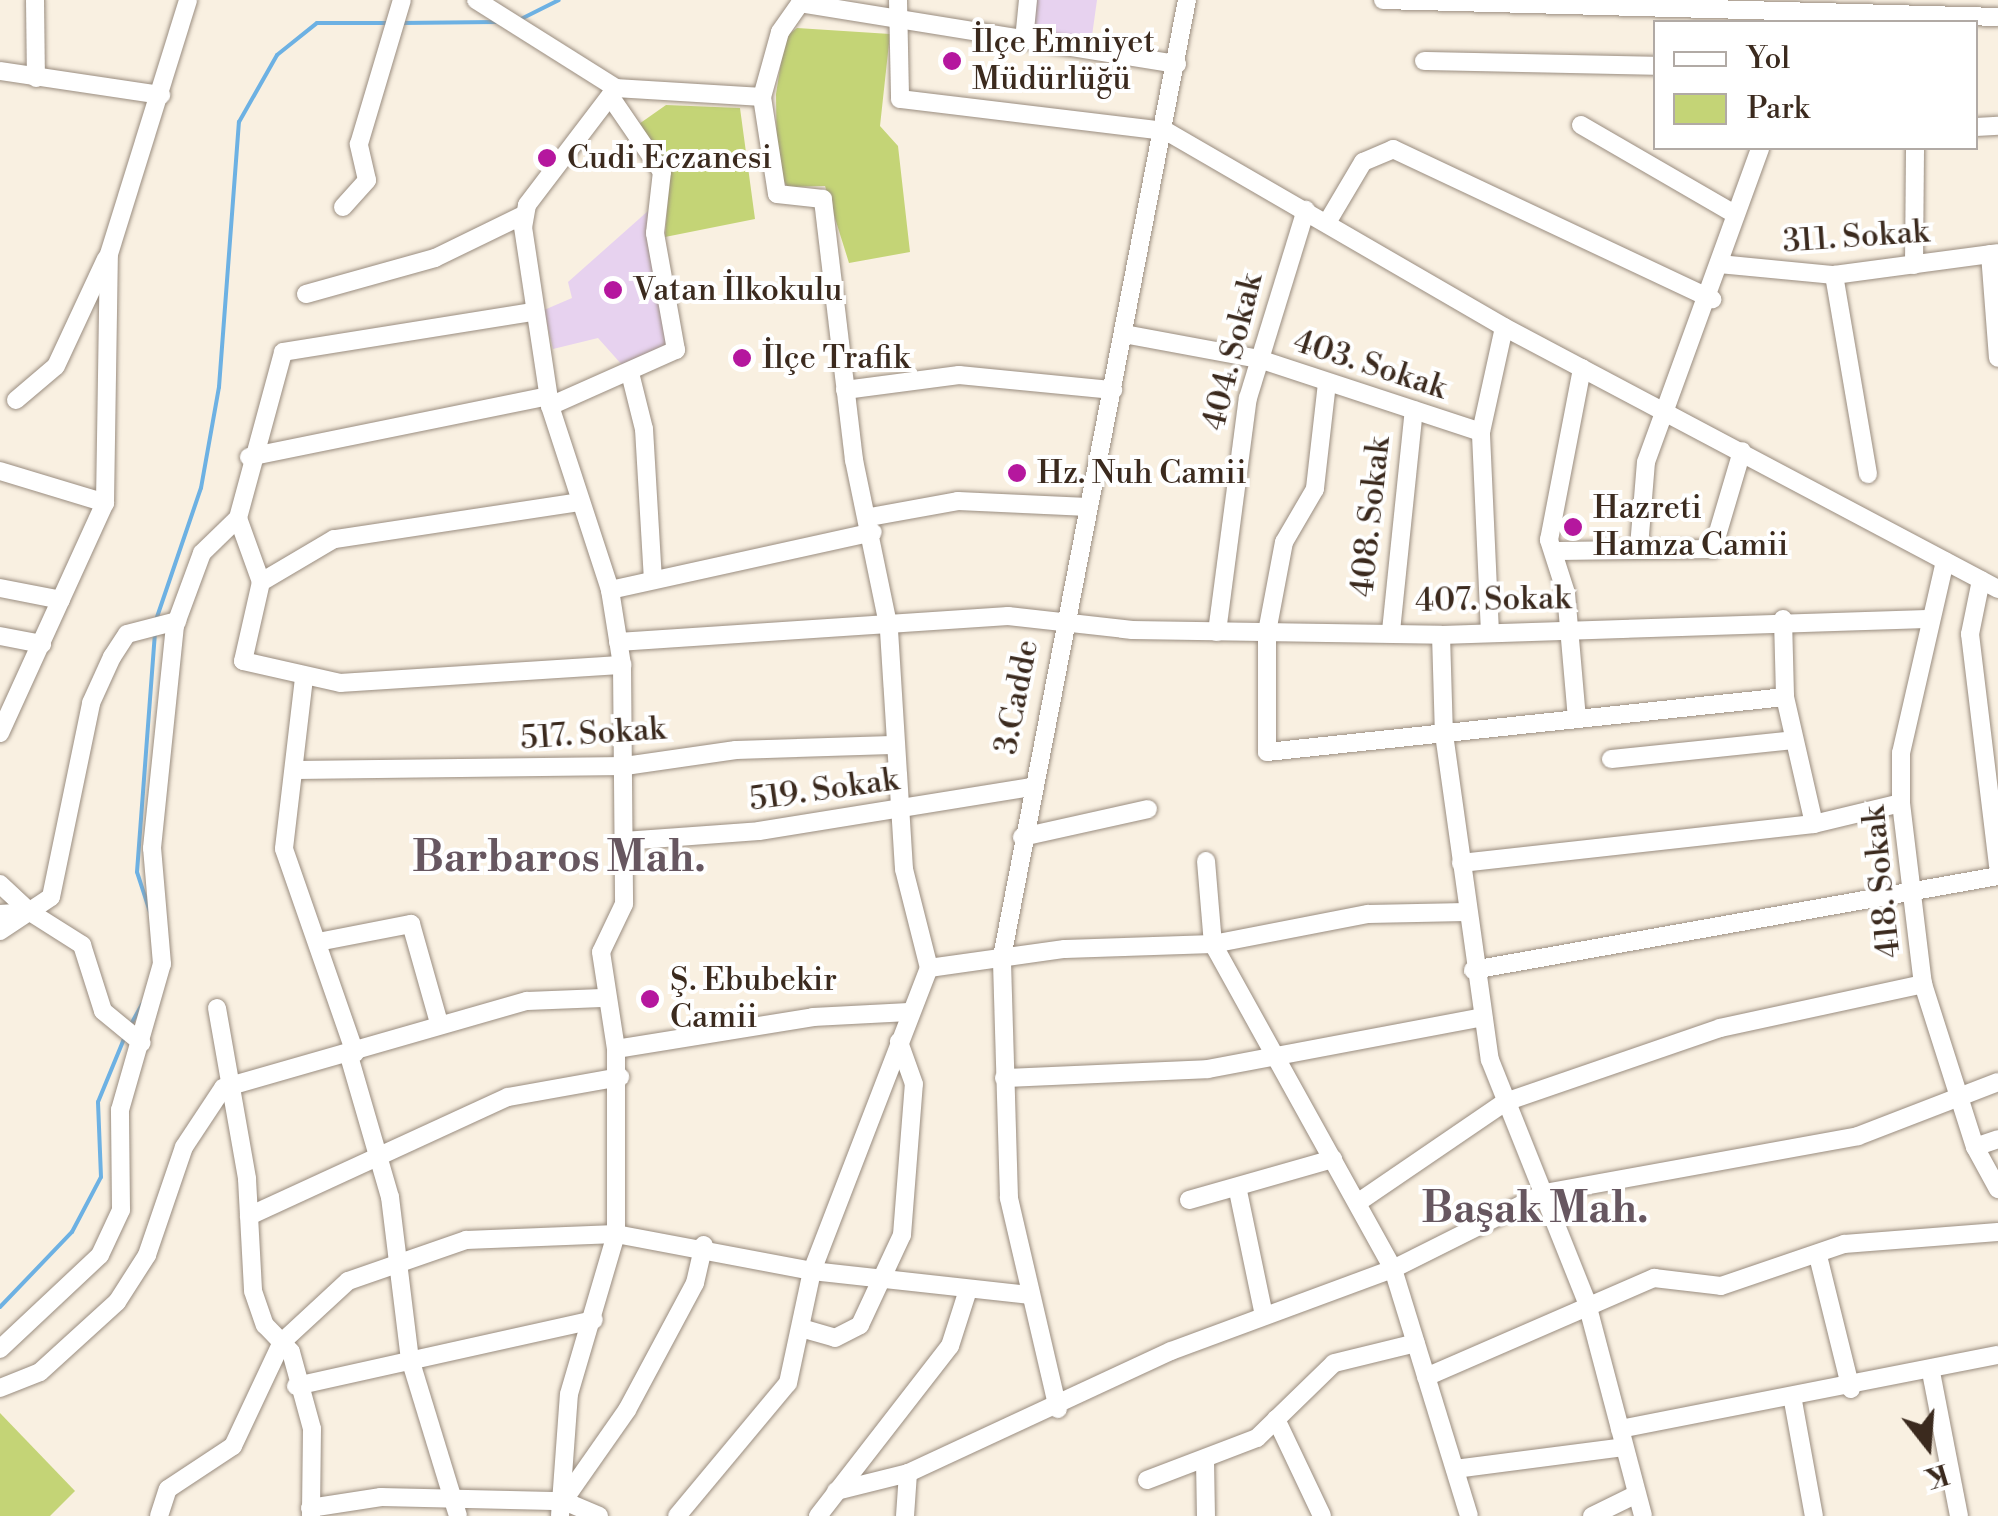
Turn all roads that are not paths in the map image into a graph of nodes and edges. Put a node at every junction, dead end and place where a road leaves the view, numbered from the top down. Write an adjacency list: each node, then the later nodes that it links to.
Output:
1 (36, 0): 18 (street)
2 (188, 0): 20 (street)
3 (476, 0): 19 (street)
4 (898, 0): 12 (street)
5 (1028, 0): 13 (street)
6 (1187, 0): 15 (street, 3.Cadde)
7 (1382, 0): 11 (street)
8 (799, 2): 12 (street); 21 (street)
9 (402, 4): 26 (street)
10 (1998, 16): 11 (street)
11 (1777, 19)
12 (898, 22): 13 (street); 23 (street)
13 (1024, 40): 15 (street)
14 (1424, 61): 16 (street)
15 (1177, 64): 23 (street, 3.Cadde)
16 (1653, 66)
17 (0, 71): 18 (street)
18 (36, 78): 20 (street)
19 (613, 92): 21 (street); 29 (street); 44 (street)
20 (161, 96): 31 (street)
21 (762, 97): 46 (street)
22 (1581, 126): 28 (street)
23 (1166, 130): 27 (street); 40 (street, 3.Cadde)
24 (1763, 150): 28 (street)
25 (1914, 150): 34 (street)
26 (343, 207)
27 (1306, 210): 30 (street); 42 (street, 404. Sokak)
28 (1733, 213): 33 (street)
29 (523, 214): 36 (street); 38 (street)
30 (1328, 221): 37 (street); 39 (street)
31 (109, 254): 48 (street); 58 (street)
32 (1994, 254): 34 (street, 311. Sokak); 41 (street)
33 (1720, 264): 35 (street, 311. Sokak); 37 (street)
34 (1914, 264): 35 (street, 311. Sokak)
35 (1834, 275): 56 (street)
36 (306, 294)
37 (1712, 299): 51 (street)
38 (532, 312): 49 (street); 54 (street)
39 (1504, 327): 43 (street); 52 (street)
40 (1124, 334): 42 (street, 403. Sokak); 47 (street, 3.Cadde)
41 (1998, 358)
42 (1259, 359): 45 (street, 403. Sokak); 78 (street, 404. Sokak)
43 (1582, 368): 51 (street); 63 (street)
44 (630, 372): 49 (street); 65 (street)
45 (1327, 383): 50 (street, 403. Sokak); 79 (street)
46 (844, 390): 47 (street); 61 (street)
47 (1112, 390): 59 (street, 3.Cadde)
48 (16, 400)
49 (549, 401): 54 (street); 57 (street)
50 (1414, 410): 52 (street, 403. Sokak); 76 (street, 408. Sokak)
51 (1664, 411): 53 (street); 62 (street)
52 (1481, 432): 80 (street)
53 (1742, 451): 62 (street); 64 (street)
54 (249, 458): 60 (street)
55 (0, 472): 58 (street)
56 (1868, 474)
57 (580, 502): 66 (street); 69 (street)
58 (105, 503): 70 (street)
59 (1088, 507): 61 (street); 74 (street, 3.Cadde)
60 (238, 518): 66 (street); 73 (street)
61 (871, 524): 65 (street); 75 (street)
62 (1639, 547): 63 (street)
63 (1556, 551): 77 (street)
64 (1945, 561): 67 (street); 72 (street, 418. Sokak)
65 (652, 579): 69 (street)
66 (261, 582): 86 (street)
67 (1990, 584): 105 (street)
68 (0, 588): 70 (street)
69 (610, 590): 83 (street)
70 (61, 600): 84 (street)
71 (1784, 619): 72 (street, 407. Sokak); 77 (street, 407. Sokak); 87 (street)
72 (1927, 619): 97 (street, 418. Sokak)
73 (177, 620): 109 (street); 124 (street)
74 (1061, 624): 75 (street, 407. Sokak); 78 (street, 407. Sokak); 96 (street, 3.Cadde)
75 (889, 629): 83 (street, 407. Sokak); 92 (street)
76 (1390, 631): 79 (street, 407. Sokak); 81 (street, 407. Sokak)
77 (1570, 631): 80 (street, 407. Sokak); 88 (street)
78 (1217, 632): 79 (street, 407. Sokak)
79 (1267, 632): 90 (street)
80 (1490, 633): 81 (street, 407. Sokak)
81 (1441, 635): 90 (street)
82 (0, 636): 84 (street)
83 (618, 642): 85 (street)
84 (42, 644): 89 (street)
85 (622, 665): 86 (street); 94 (street)
86 (304, 678): 95 (street)
87 (1784, 696): 88 (street); 91 (street)
88 (1577, 719): 90 (street)
89 (0, 733)
90 (1444, 734): 104 (street)
91 (1794, 740): 93 (street); 100 (street)
92 (892, 745): 94 (street, 517. Sokak); 99 (street)
93 (1612, 759)
94 (625, 766): 95 (street, 517. Sokak); 102 (street)
95 (296, 770): 113 (street)
96 (1030, 787): 99 (street, 519. Sokak); 101 (street, 3.Cadde)
97 (1901, 803): 100 (street); 108 (street, 418. Sokak)
98 (1148, 809): 101 (street)
99 (898, 810): 102 (street, 519. Sokak); 116 (street)
100 (1814, 824): 104 (street)
101 (1022, 838): 115 (street, 3.Cadde)
102 (624, 841): 119 (street)
103 (1206, 861): 114 (street)
104 (1460, 863): 110 (street)
105 (1998, 866)
106 (1998, 876): 108 (street)
107 (0, 884): 109 (street)
108 (1909, 890): 117 (street); 118 (street, 418. Sokak)
109 (30, 912): 111 (street); 112 (street); 124 (street)
110 (1466, 912): 114 (street); 117 (street)
111 (0, 914)
112 (0, 931)
113 (318, 942): 123 (street); 128 (street)
114 (1213, 944): 115 (street); 127 (street)
115 (1002, 957): 116 (street); 130 (street, 3.Cadde)
116 (930, 968): 121 (street)
117 (1473, 970): 122 (street)
118 (1924, 984): 133 (street, 418. Sokak); 134 (street)
119 (602, 998): 123 (street); 126 (street)
120 (217, 1008): 132 (street)
121 (909, 1012): 125 (street); 126 (street)
122 (1484, 1017): 127 (street); 134 (street)
123 (439, 1023): 128 (street)
124 (138, 1040): 161 (street)
125 (899, 1042): 151 (street); 152 (street)
126 (616, 1049): 129 (street)
127 (1275, 1052): 130 (street); 138 (street)
128 (352, 1055): 132 (street); 137 (street)
129 (620, 1077): 137 (street); 146 (street)
130 (1004, 1078): 154 (street, 3.Cadde)
131 (1998, 1082): 133 (street)
132 (229, 1084): 144 (street); 167 (street)
133 (1958, 1096): 136 (street, 418. Sokak); 141 (street)
134 (1505, 1102): 141 (street); 143 (street)
135 (1998, 1139): 136 (street)
136 (1975, 1146): 139 (street, 418. Sokak)
137 (376, 1159): 144 (street); 149 (street)
138 (1333, 1159): 140 (street); 143 (street)
139 (1998, 1189)
140 (1238, 1192): 142 (street); 156 (street)
141 (1545, 1194): 150 (street); 155 (street)
142 (1189, 1200)
143 (1360, 1201): 150 (street)
144 (249, 1216): 159 (street)
145 (1998, 1232): 148 (street)
146 (616, 1234): 147 (street); 149 (street); 157 (street)
147 (704, 1245): 151 (street); 180 (street)
148 (1818, 1256): 155 (street); 168 (street)
149 (401, 1258): 159 (street); 163 (street)
150 (1394, 1269): 156 (street); 160 (street)
151 (812, 1271): 152 (street); 158 (street)
152 (880, 1280): 153 (street); 158 (street)
153 (968, 1290): 154 (street); 177 (street)
154 (1029, 1295): 170 (street, 3.Cadde)
155 (1586, 1300): 165 (street); 172 (street)
156 (1264, 1315): 170 (street)
157 (594, 1320): 163 (street); 180 (street)
158 (801, 1328): 184 (street)
159 (282, 1342): 166 (street); 182 (street)
160 (1416, 1344): 165 (street); 171 (street)
161 (0, 1349)
162 (1998, 1355): 164 (street)
163 (410, 1359): 166 (street); 179 (street)
164 (1931, 1372): 168 (street); 193 (street)
165 (1426, 1377): 174 (street)
166 (296, 1386): 181 (street)
167 (0, 1388)
168 (1850, 1390): 169 (street)
169 (1793, 1400): 172 (street); 192 (street)
170 (1058, 1409): 175 (street)
171 (1276, 1419): 173 (street); 188 (street)
172 (1622, 1438): 174 (street); 178 (street)
173 (1205, 1460): 176 (street); 187 (street)
174 (1455, 1469): 189 (street)
175 (908, 1473): 177 (street); 186 (street)
176 (1147, 1480)
177 (836, 1491): 185 (street)
178 (1637, 1494): 190 (street); 191 (street)
179 (455, 1507): 180 (street); 181 (street)
180 (562, 1508): 183 (street)
181 (310, 1512)
182 (158, 1516)
183 (599, 1516)
184 (677, 1516)
185 (818, 1516)
186 (905, 1516)
187 (1206, 1516)
188 (1322, 1516)
189 (1469, 1516)
190 (1592, 1516)
191 (1643, 1516)
192 (1814, 1516)
193 (1959, 1516)

